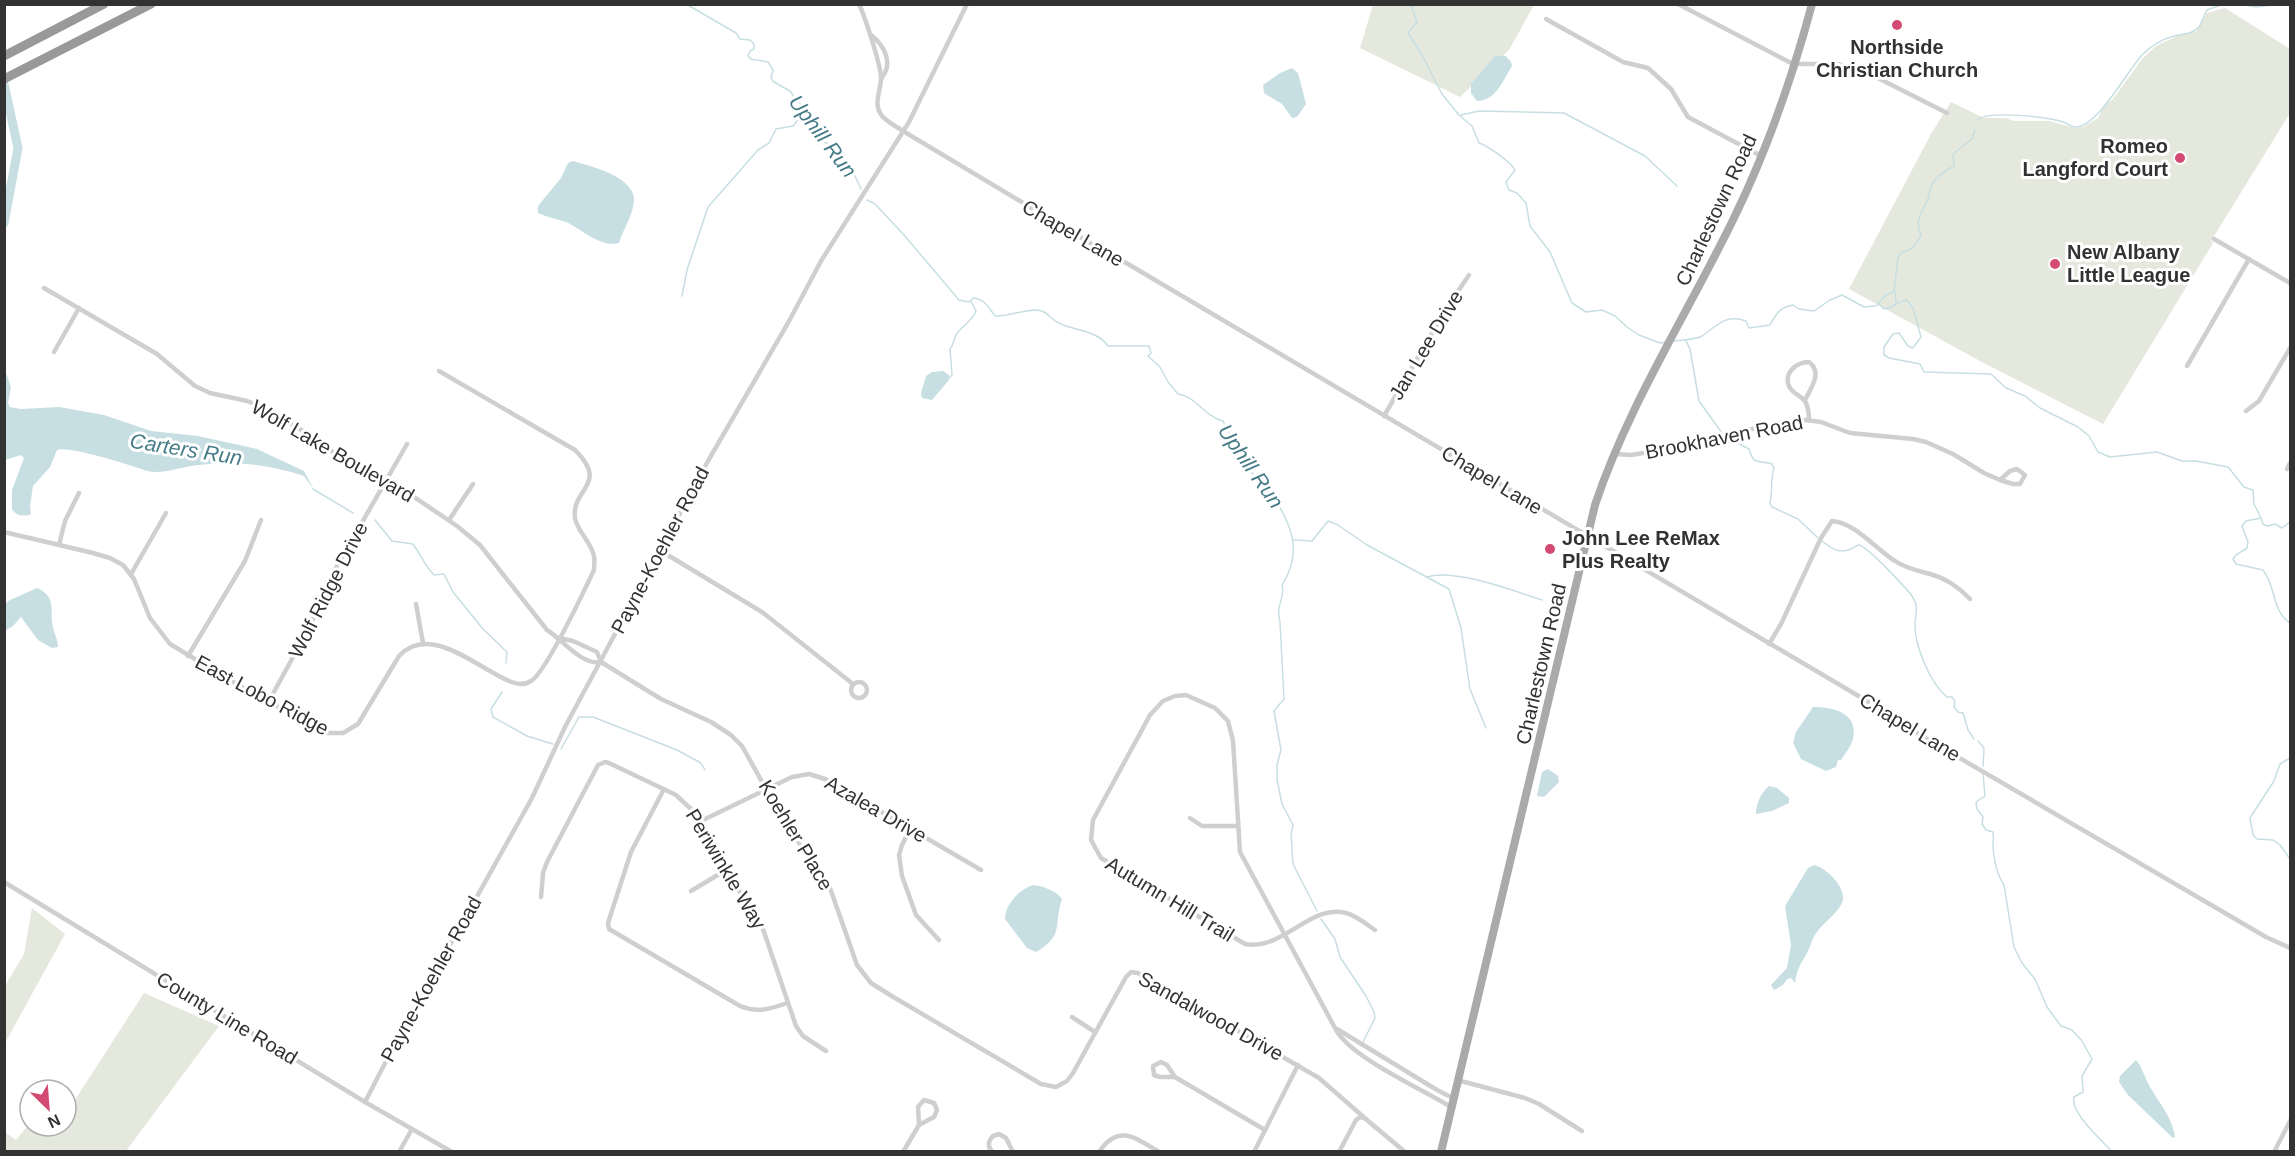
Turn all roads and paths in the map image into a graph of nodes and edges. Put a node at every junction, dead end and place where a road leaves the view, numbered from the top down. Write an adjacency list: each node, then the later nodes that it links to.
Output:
1 (104, 4): 9 (highway)
2 (150, 4): 11 (highway)
3 (859, 4): 8 (street)
4 (1678, 4): 10 (street)
5 (1812, 4): 10 (main road, Charlestown Road)
6 (966, 5): 14 (street, Payne-Koehler Road)
7 (1546, 19): 15 (street)
8 (870, 34): 12 (street); 12 (street)
9 (4, 56)
10 (1795, 64): 13 (street); 15 (main road, Charlestown Road)
11 (4, 79)
12 (881, 79): 14 (street, Chapel Lane)
13 (1947, 113)
14 (903, 131): 28 (street, Chapel Lane); 44 (street, Payne-Koehler Road)
15 (1761, 156): 31 (main road, Charlestown Road)
16 (2214, 239): 17 (street)
17 (2249, 259): 19 (street); 24 (street)
18 (1469, 275): 28 (street, Jan Lee Drive)
19 (2290, 284)
20 (44, 288): 21 (street, Wolf Lake Boulevard)
21 (79, 308): 23 (street); 34 (street, Wolf Lake Boulevard)
22 (2290, 348): 27 (street)
23 (54, 352)
24 (2187, 366)
25 (439, 370): 48 (street)
26 (1805, 400): 26 (street); 29 (street)
27 (2246, 411)
28 (1384, 416): 42 (street, Chapel Lane)
29 (1809, 420): 31 (street, Brookhaven Road); 35 (street, Brookhaven Road)
30 (407, 444): 34 (street, Wolf Ridge Drive)
31 (1615, 454): 42 (main road, Charlestown Road)
32 (2290, 463): 33 (street)
33 (2287, 469)
34 (387, 479): 40 (street, Wolf Lake Boulevard); 54 (street, Wolf Ridge Drive)
35 (2000, 480): 35 (street)
36 (473, 484): 40 (street)
37 (79, 493): 43 (street)
38 (166, 513): 45 (street)
39 (261, 520): 51 (street)
40 (448, 520): 48 (street, Wolf Lake Boulevard)
41 (4, 532): 43 (street, East Lobo Ridge)
42 (1587, 537): 50 (street, Chapel Lane); 78 (main road, Charlestown Road)
43 (59, 545): 45 (street, East Lobo Ridge)
44 (661, 550): 52 (street, Payne-Koehler Road); 53 (street)
45 (131, 574): 51 (street, East Lobo Ridge)
46 (1970, 599): 50 (street)
47 (416, 604): 49 (street)
48 (560, 638): 49 (street); 52 (street, Wolf Lake Boulevard); 52 (street, Wolf Lake Boulevard)
49 (423, 643): 54 (street, East Lobo Ridge)
50 (1769, 644): 69 (street, Chapel Lane)
51 (188, 656): 54 (street, East Lobo Ridge)
52 (601, 662): 56 (street, Koehler Place); 80 (street, Payne-Koehler Road)
53 (853, 684)
54 (269, 701)
55 (664, 789): 58 (street, Periwinkle Way); 65 (street, Periwinkle Way); 70 (street)
56 (767, 790): 58 (street, Azalea Drive); 60 (street, Azalea Drive); 74 (street, Koehler Place)
57 (1190, 818): 59 (street)
58 (699, 822): 61 (street, Periwinkle Way)
59 (1237, 826): 67 (street, Autumn Hill Trail); 67 (street, Autumn Hill Trail)
60 (910, 829): 62 (street, Azalea Drive); 68 (street)
61 (726, 870): 64 (street); 70 (street, Periwinkle Way)
62 (981, 870)
63 (4, 882): 80 (street, County Line Road)
64 (691, 891)
65 (541, 897)
66 (1375, 930): 67 (street)
67 (1284, 935): 72 (street, Autumn Hill Trail)
68 (939, 940)
69 (2290, 948)
70 (787, 1003): 75 (street, Periwinkle Way)
71 (1072, 1017): 73 (street)
72 (1335, 1028): 79 (street, Autumn Hill Trail); 81 (street, Autumn Hill Trail)
73 (1095, 1032): 74 (street, Sandalwood Drive); 76 (street, Sandalwood Drive)
74 (958, 1035)
75 (826, 1051)
76 (1298, 1065): 84 (street, Sandalwood Drive); 86 (street)
77 (1175, 1077): 77 (street); 86 (street)
78 (1457, 1080): 79 (main road, Charlestown Road); 87 (street)
79 (1453, 1098): 81 (main road, Charlestown Road)
80 (365, 1102): 85 (street, County Line Road)
81 (1451, 1107): 98 (main road, Charlestown Road)
82 (2290, 1122): 99 (street)
83 (920, 1125): 83 (street); 90 (street)
84 (1375, 1127): 96 (street); 97 (street, Sandalwood Drive)
85 (412, 1129): 88 (street); 89 (street, County Line Road)
86 (1265, 1130): 95 (street)
87 (1582, 1131)
88 (399, 1152)
89 (452, 1152)
90 (903, 1152)
91 (993, 1152): 92 (street)
92 (1013, 1152)
93 (1099, 1152): 94 (street)
94 (1159, 1152)
95 (1254, 1152)
96 (1339, 1152)
97 (1405, 1152)
98 (1441, 1152)
99 (2274, 1152)

